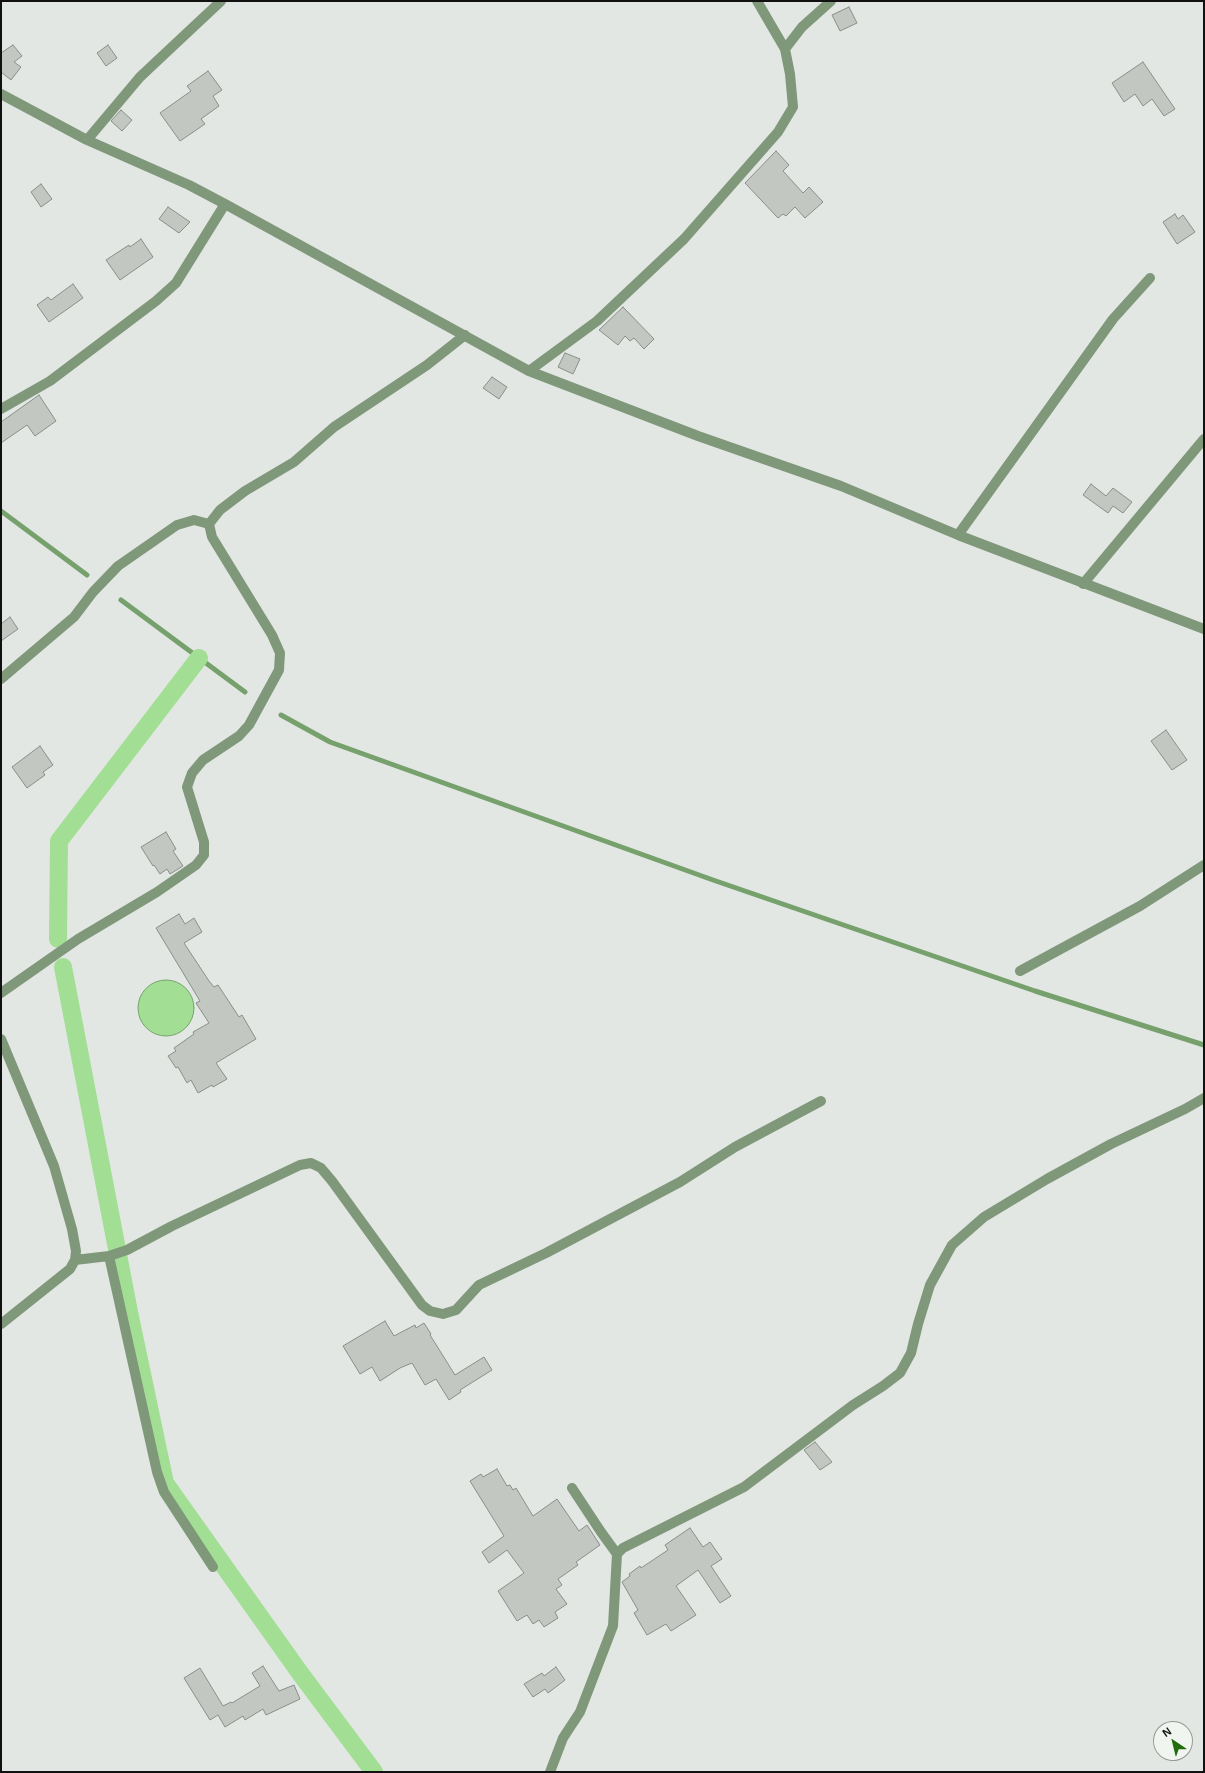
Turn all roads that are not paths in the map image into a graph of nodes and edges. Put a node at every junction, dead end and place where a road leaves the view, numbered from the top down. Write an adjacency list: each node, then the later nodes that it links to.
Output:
1 (221, 1): 6 (street)
2 (757, 1): 4 (street)
3 (831, 1): 4 (street)
4 (785, 49): 10 (street)
5 (1, 94): 6 (street)
6 (87, 140): 7 (street)
7 (225, 204): 9 (street); 11 (street)
8 (1150, 278): 14 (street)
9 (465, 335): 10 (street); 13 (street)
10 (529, 371): 14 (street)
11 (1, 409)
12 (1204, 439): 15 (street)
13 (208, 524): 17 (street); 20 (street)
14 (958, 535): 15 (street)
15 (1083, 584): 16 (street)
16 (1204, 629)
17 (1, 679)
18 (1204, 865): 19 (street)
19 (1020, 971)
20 (1, 993)
21 (1, 1039): 25 (street)
22 (1204, 1098): 28 (street)
23 (821, 1101): 24 (street)
24 (111, 1255): 25 (street); 29 (street)
25 (75, 1260): 26 (street)
26 (1, 1324)
27 (572, 1488): 28 (street)
28 (617, 1554): 30 (street)
29 (213, 1567)
30 (550, 1772)

